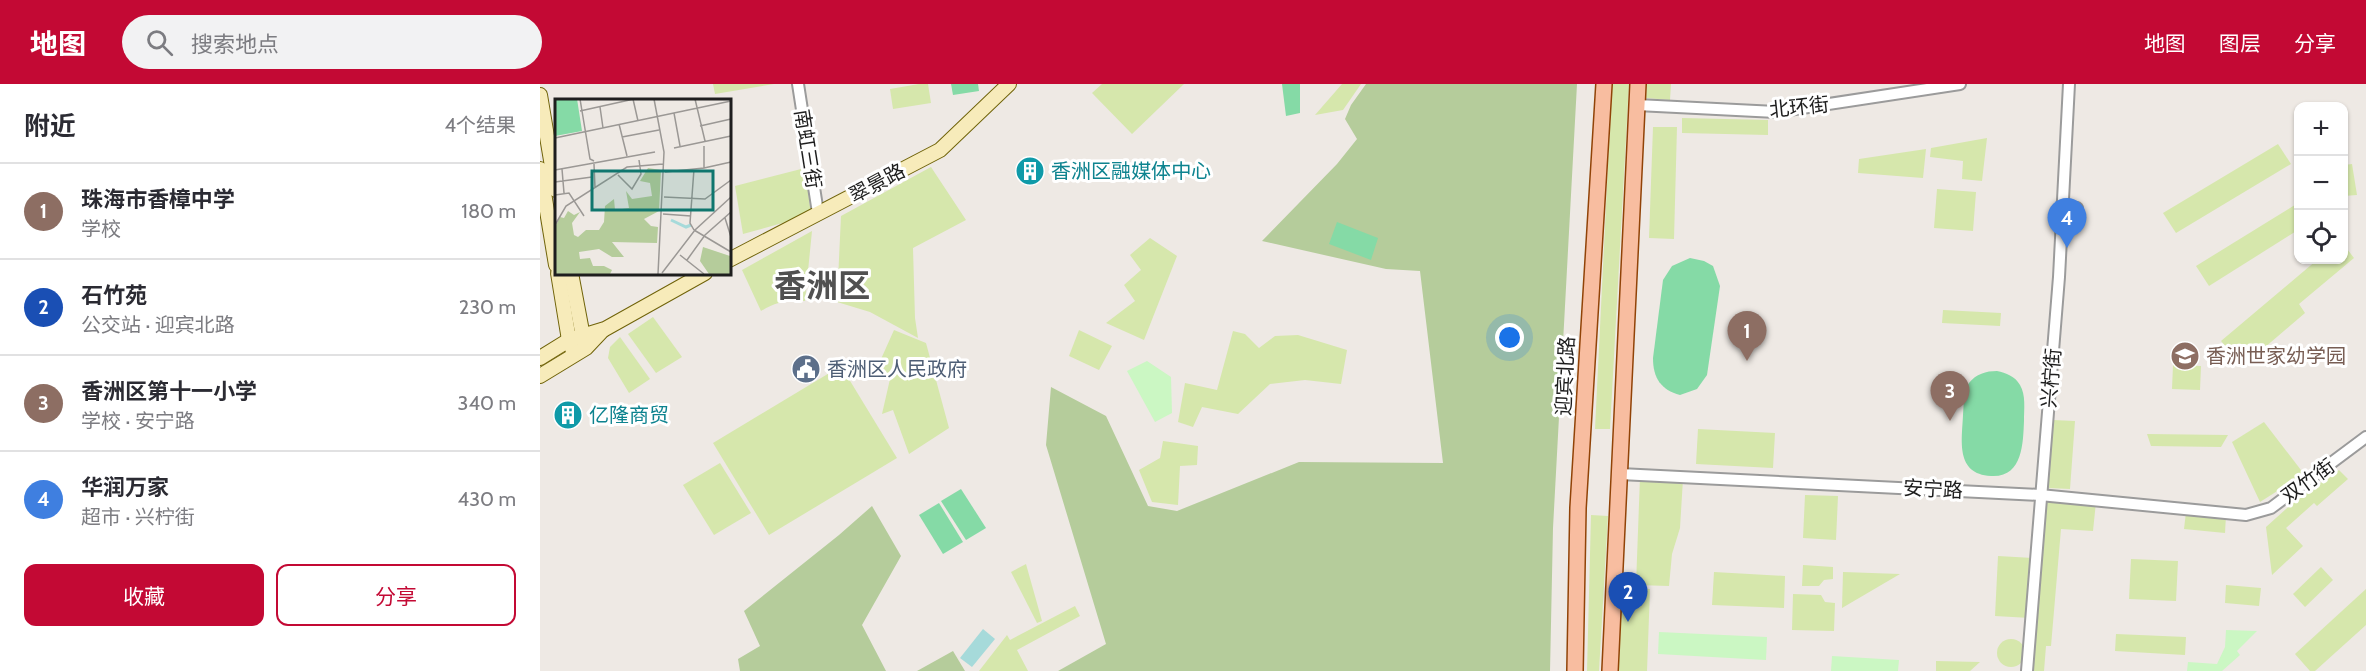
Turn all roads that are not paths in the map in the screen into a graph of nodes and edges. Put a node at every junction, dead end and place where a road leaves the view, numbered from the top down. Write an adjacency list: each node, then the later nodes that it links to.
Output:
1 (798, 84): 13 (street, 南虹三街)
2 (1009, 84): 13 (main road, 翠景路)
3 (1604, 84): 26 (main road, 迎宾北路)
4 (1638, 84): 8 (main road)
5 (1960, 84): 8 (street, 北环街)
6 (2069, 84): 11 (street, 兴柠街)
7 (540, 94): 10 (main road)
8 (1637, 105): 23 (main road)
9 (540, 169): 15 (main road)
10 (555, 184)
11 (2063, 207): 12 (street); 24 (street, 兴柠街)
12 (2077, 208)
13 (818, 213): 14 (main road, 翠景路)
14 (730, 259)
15 (555, 260)
16 (558, 274): 19 (main road)
17 (571, 274): 19 (main road)
18 (703, 274): 19 (main road)
19 (578, 344): 20 (main road); 21 (main road)
20 (540, 358)
21 (540, 376)
22 (2366, 437): 25 (street, 双竹街)
23 (1620, 474): 24 (street, 安宁路); 27 (main road)
24 (2040, 495): 25 (street, 安宁路); 28 (street, 兴柠街)
25 (2246, 515)
26 (1575, 671)
27 (1610, 671)
28 (2027, 671)

